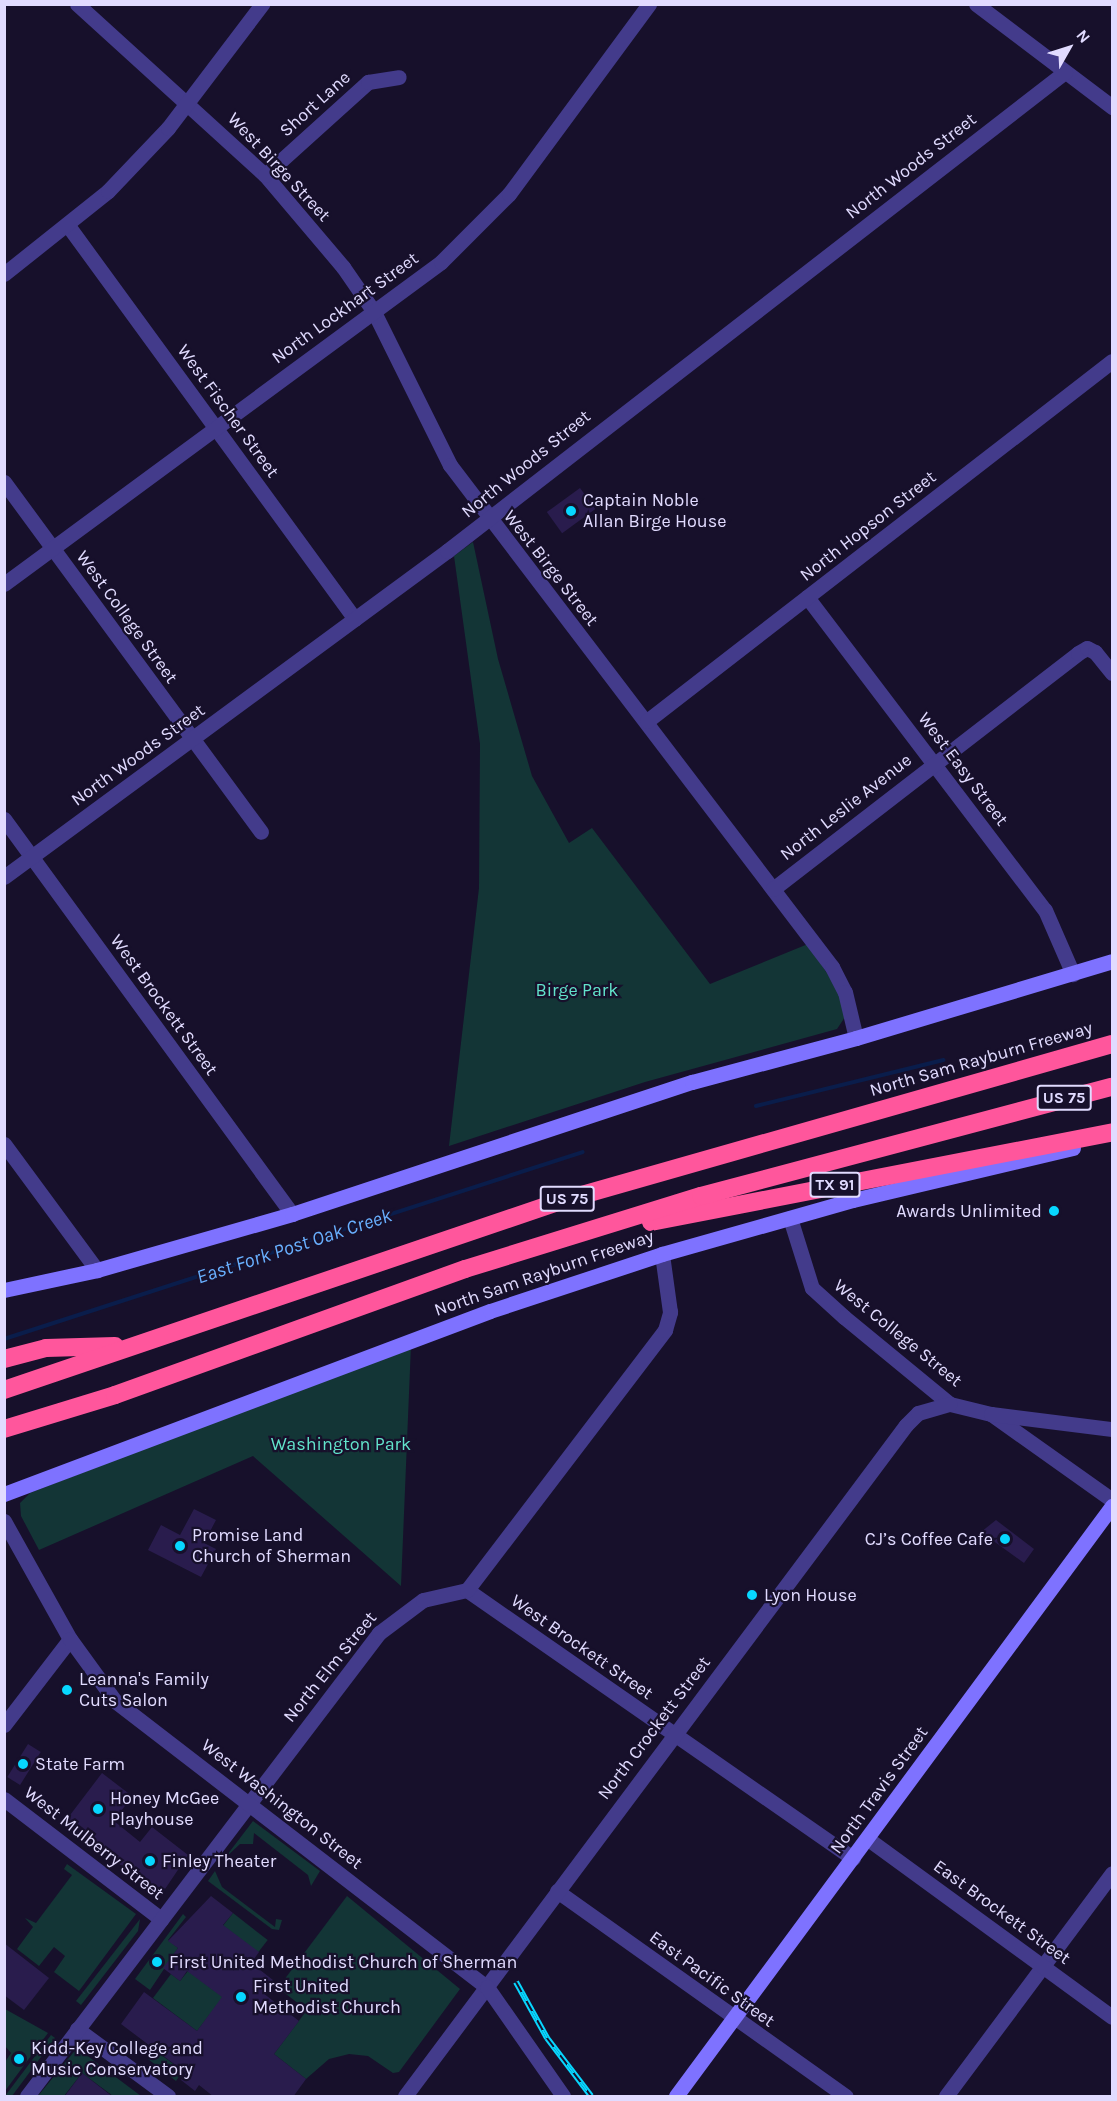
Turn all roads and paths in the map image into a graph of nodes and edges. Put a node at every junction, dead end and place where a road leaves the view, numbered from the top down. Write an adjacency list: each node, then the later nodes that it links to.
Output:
1 (77, 4): 7 (street, West Birge Street)
2 (262, 4): 7 (street)
3 (649, 4): 12 (street, North Lockhart Street)
4 (976, 4): 5 (street)
5 (1065, 72): 8 (street); 16 (street, North Woods Street)
6 (399, 77): 9 (street, Short Lane)
7 (189, 102): 9 (street, West Birge Street); 10 (street)
8 (1113, 107)
9 (265, 175): 12 (street, West Birge Street)
10 (69, 227): 11 (street); 14 (street, West Fischer Street)
11 (4, 274)
12 (374, 312): 14 (street, North Lockhart Street); 16 (street, West Birge Street)
13 (1113, 361): 19 (street, North Hopson Street)
14 (216, 427): 17 (street, North Lockhart Street); 20 (street, West Fischer Street)
15 (4, 482): 17 (street, West College Street)
16 (488, 520): 20 (street, North Woods Street); 22 (street, West Birge Street)
17 (53, 548): 18 (street, North Lockhart Street); 23 (street, West College Street)
18 (4, 584)
19 (807, 597): 22 (street, North Hopson Street); 24 (street, West Easy Street)
20 (355, 620): 23 (street, North Woods Street)
21 (1113, 673): 24 (street, North Leslie Avenue)
22 (647, 721): 29 (street, West Birge Street)
23 (192, 739): 26 (street, West College Street); 27 (street, North Woods Street)
24 (935, 763): 29 (street, North Leslie Avenue); 31 (street, West Easy Street)
25 (4, 819): 27 (street, West Brockett Street)
26 (261, 832)
27 (32, 857): 28 (street, North Woods Street); 38 (street, West Brockett Street)
28 (4, 877)
29 (773, 889): 32 (street, West Birge Street)
30 (1113, 961): 31 (main road)
31 (1073, 974): 32 (main road)
32 (856, 1038): 38 (main road)
33 (1113, 1044): 44 (highway, North Sam Rayburn Freeway / US 75)
34 (1113, 1087): 40 (highway, North Sam Rayburn Freeway / US 75)
35 (1113, 1132): 40 (highway, TX 91)
36 (1113, 1139): 39 (main road, North Sam Rayburn Freeway)
37 (4, 1144): 42 (street)
38 (292, 1214): 42 (main road)
39 (790, 1218): 41 (main road, North Sam Rayburn Freeway); 47 (street, West College Street)
40 (558, 1240): 49 (highway, North Sam Rayburn Freeway / US 75)
41 (662, 1254): 51 (main road, North Sam Rayburn Freeway); 55 (street)
42 (97, 1270): 43 (main road)
43 (4, 1290)
44 (134, 1346): 45 (highway); 46 (highway, North Sam Rayburn Freeway / US 75)
45 (10, 1357)
46 (4, 1390)
47 (950, 1404): 48 (street, West College Street); 58 (street, North Crockett Street)
48 (991, 1414): 50 (street); 52 (street, West College Street)
49 (4, 1429)
50 (1113, 1429)
51 (4, 1494)
52 (1113, 1500)
53 (1113, 1506): 61 (main road, North Travis Street)
54 (4, 1521): 56 (street, West Washington Street)
55 (467, 1590): 58 (street, West Brockett Street); 60 (street, North Elm Street)
56 (70, 1639): 57 (street); 60 (street, West Washington Street)
57 (4, 1725)
58 (673, 1736): 62 (street, West Brockett Street); 64 (street, North Crockett Street)
59 (4, 1799): 65 (street, West Mulberry Street)
60 (248, 1803): 65 (street, North Elm Street); 67 (street, West Washington Street)
61 (868, 1839): 62 (main road, North Travis Street); 66 (street, East Brockett Street)
62 (853, 1858): 69 (main road, North Travis Street)
63 (1113, 1873): 66 (street)
64 (557, 1891): 67 (street, North Crockett Street); 69 (street, East Pacific Street)
65 (161, 1919): 70 (street, North Elm Street)
66 (1044, 1966): 68 (street, East Brockett Street); 77 (street)
67 (487, 1987): 73 (street, North Crockett Street); 74 (street, West Washington Street)
68 (1113, 2017)
69 (734, 2020): 75 (main road, North Travis Street); 76 (street, East Pacific Street)
70 (77, 2029): 71 (street, North Elm Street); 72 (street)
71 (27, 2097)
72 (168, 2097)
73 (405, 2097)
74 (563, 2097)
75 (676, 2097)
76 (845, 2097)
77 (946, 2097)

